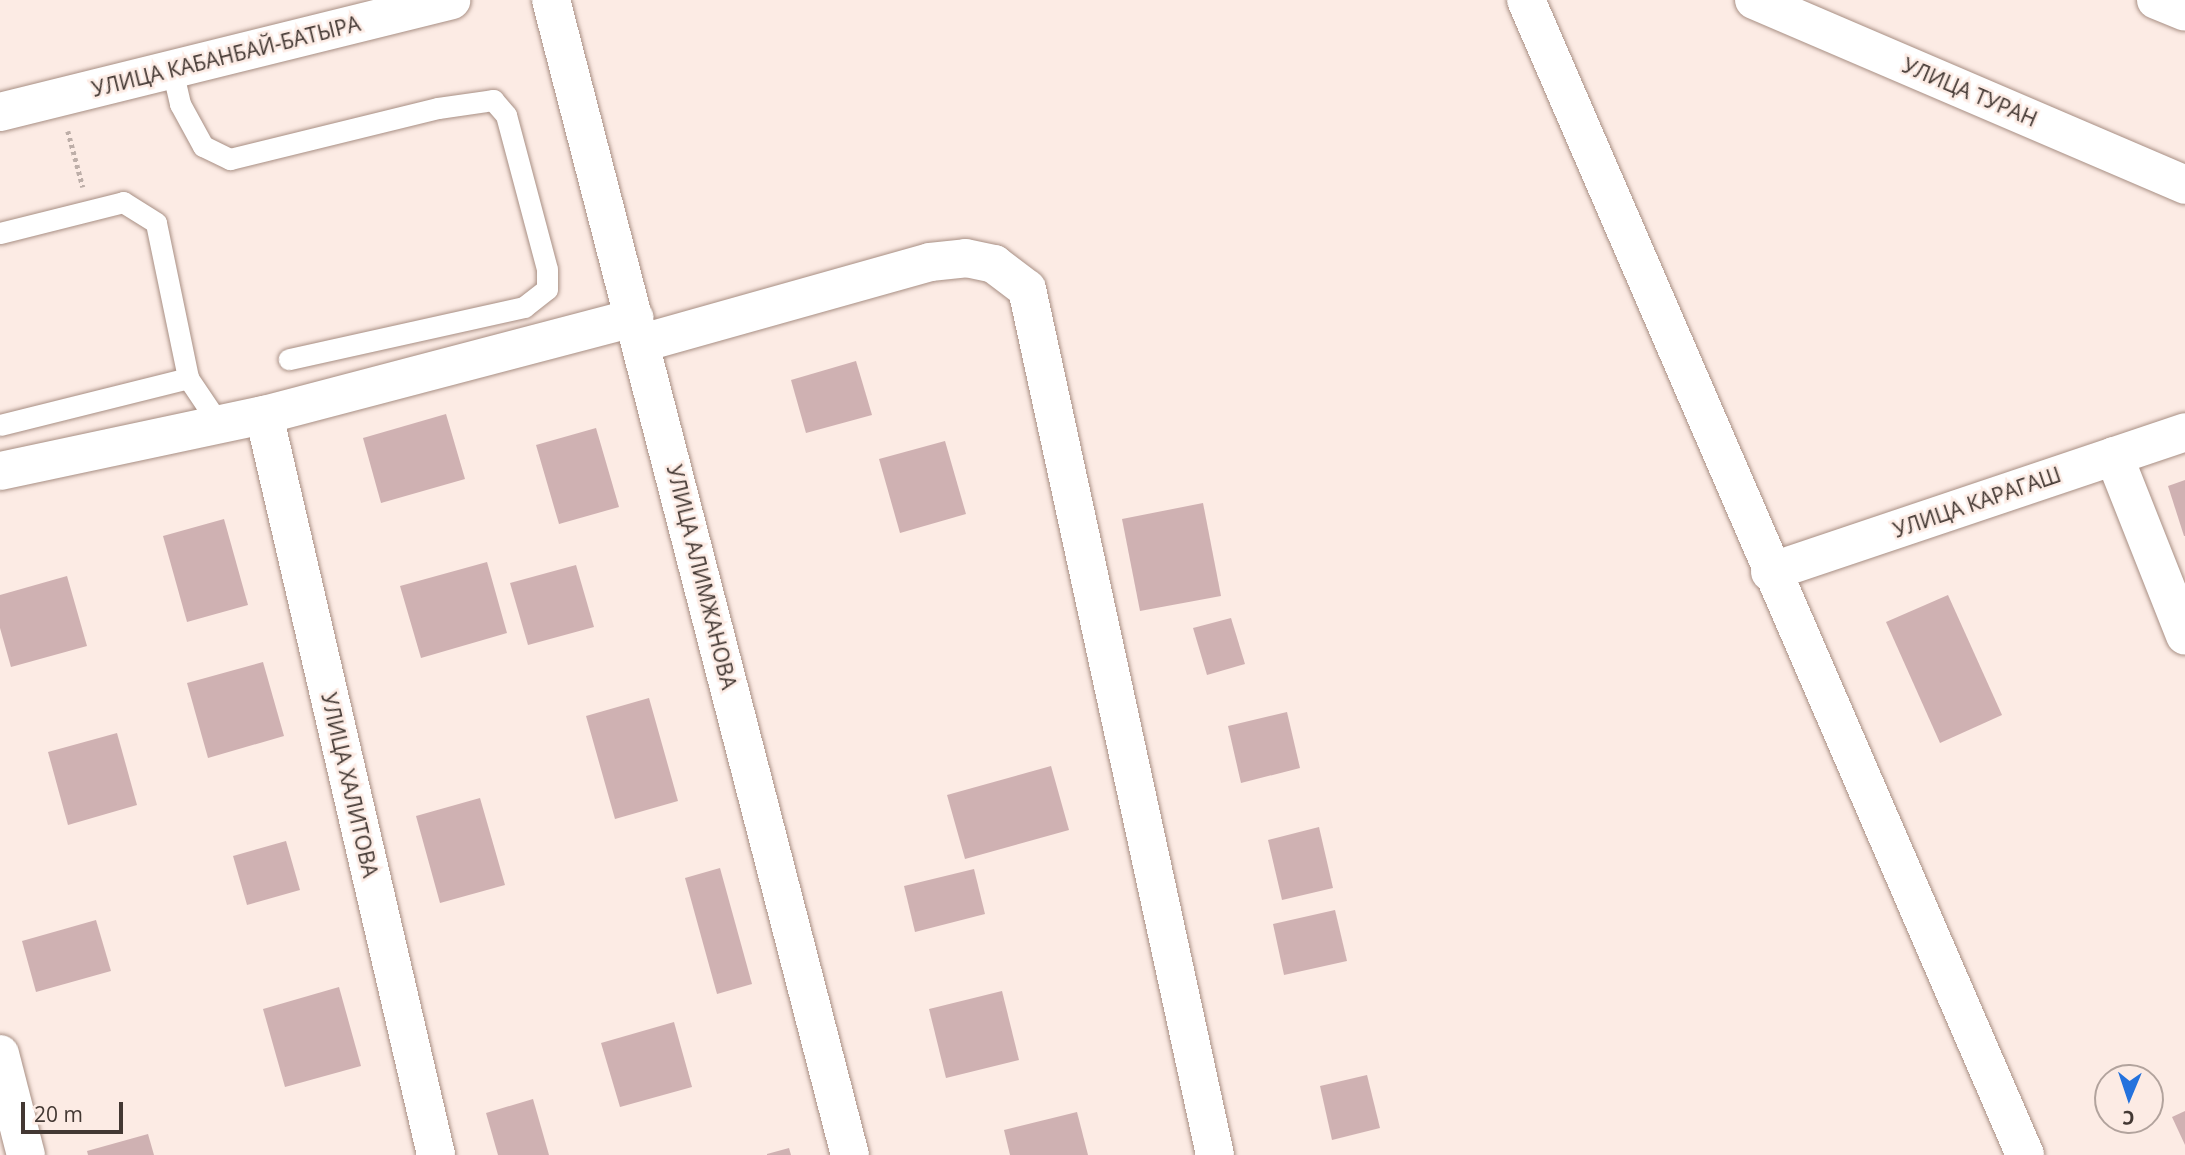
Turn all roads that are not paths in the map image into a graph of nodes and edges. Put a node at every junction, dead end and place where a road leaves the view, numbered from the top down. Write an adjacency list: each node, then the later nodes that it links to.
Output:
1 (451, 0): 7 (street, УЛИЦА КАБАНБАЙ-БАТЫРА)
2 (551, 0): 11 (street, УЛИЦА АЛИМЖАНОВА)
3 (1527, 0): 20 (street)
4 (1754, 0): 9 (street, УЛИЦА ТУРАН)
5 (2157, 0): 6 (street)
6 (2185, 12)
7 (172, 69): 8 (street, УЛИЦА КАБАНБАЙ-БАТЫРА); 12 (lane)
8 (0, 112)
9 (2185, 185)
10 (0, 233): 13 (lane)
11 (639, 330): 14 (street); 25 (street, УЛИЦА АЛИМЖАНОВА); 26 (street)
12 (289, 359)
13 (188, 378): 15 (lane); 16 (lane)
14 (264, 415): 15 (street); 24 (street, УЛИЦА ХАЛИТОВА)
15 (219, 424): 19 (street)
16 (0, 425)
17 (2185, 432): 18 (street, УЛИЦА КАРАГАШ)
18 (2114, 456): 20 (street, УЛИЦА КАРАГАШ); 21 (street)
19 (0, 471)
20 (1770, 572): 27 (street)
21 (2185, 635)
22 (0, 1054): 23 (street)
23 (26, 1155)
24 (436, 1155)
25 (850, 1155)
26 (1215, 1155)
27 (2025, 1155)

